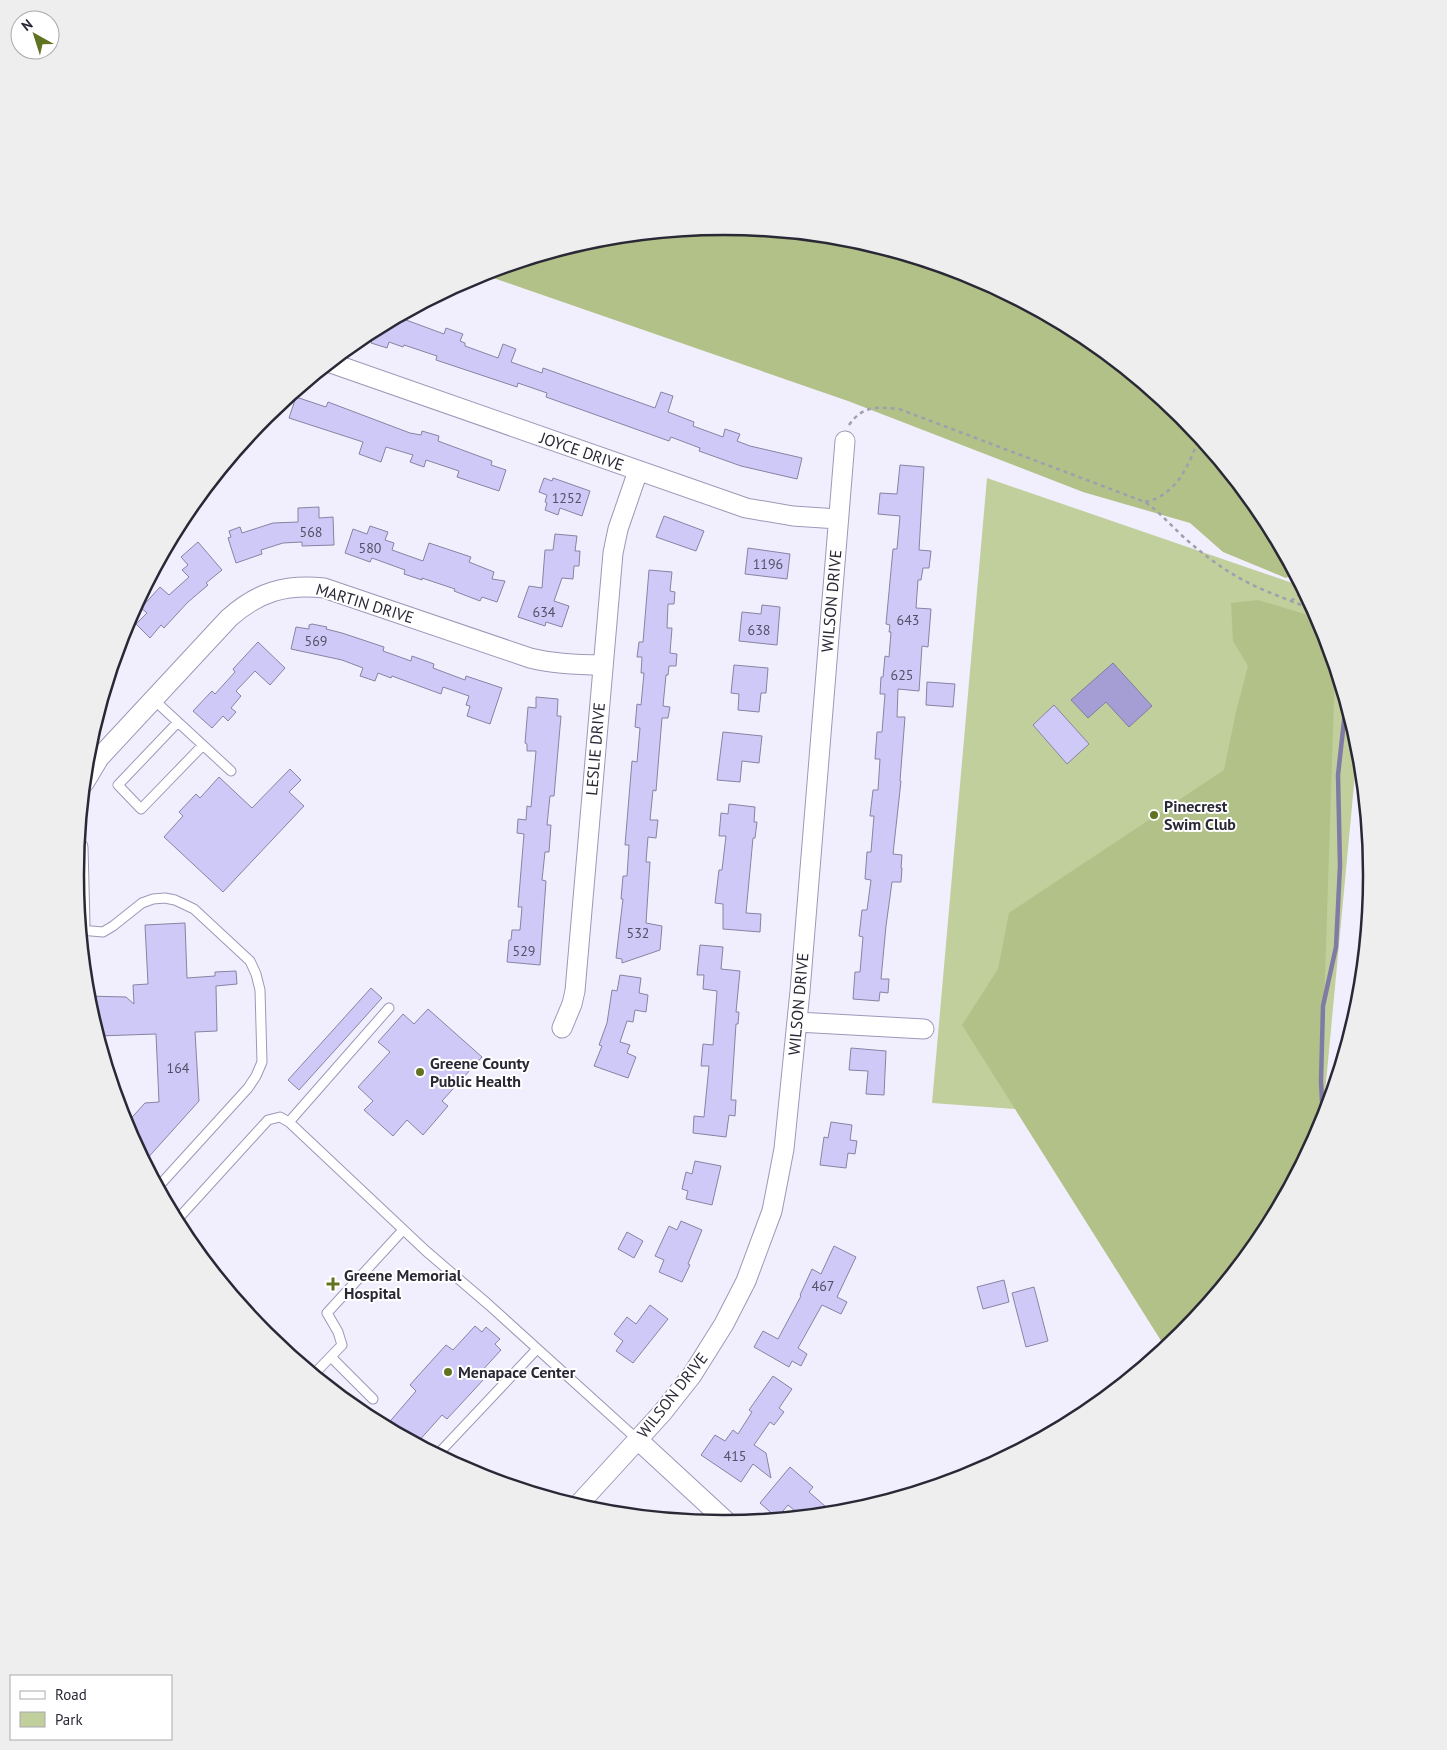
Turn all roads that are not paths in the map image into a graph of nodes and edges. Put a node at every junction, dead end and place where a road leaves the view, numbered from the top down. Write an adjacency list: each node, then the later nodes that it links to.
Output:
1 (336, 365): 3 (street, JOYCE DRIVE)
2 (844, 441): 4 (street, WILSON DRIVE)
3 (638, 471): 4 (street, JOYCE DRIVE); 5 (street, LESLIE DRIVE)
4 (838, 519): 13 (street, WILSON DRIVE)
5 (603, 665): 6 (street, MARTIN DRIVE); 14 (street, LESLIE DRIVE)
6 (153, 699): 7 (lane); 9 (street, MARTIN DRIVE)
7 (178, 722): 8 (lane); 8 (lane)
8 (203, 745): 10 (lane)
9 (93, 768)
10 (231, 771)
11 (86, 931): 17 (lane)
12 (389, 1008): 16 (lane)
13 (797, 1022): 15 (street); 24 (street, WILSON DRIVE)
14 (562, 1028)
15 (924, 1029)
16 (289, 1122): 18 (lane); 19 (lane)
17 (162, 1182)
18 (182, 1214)
19 (403, 1230): 20 (lane); 21 (lane)
20 (537, 1349): 24 (lane); 25 (lane)
21 (331, 1356): 22 (lane); 23 (lane)
22 (318, 1370)
23 (372, 1399)
24 (638, 1440): 26 (street, WILSON DRIVE); 27 (street)
25 (442, 1450)
26 (584, 1499)
27 (719, 1515)

